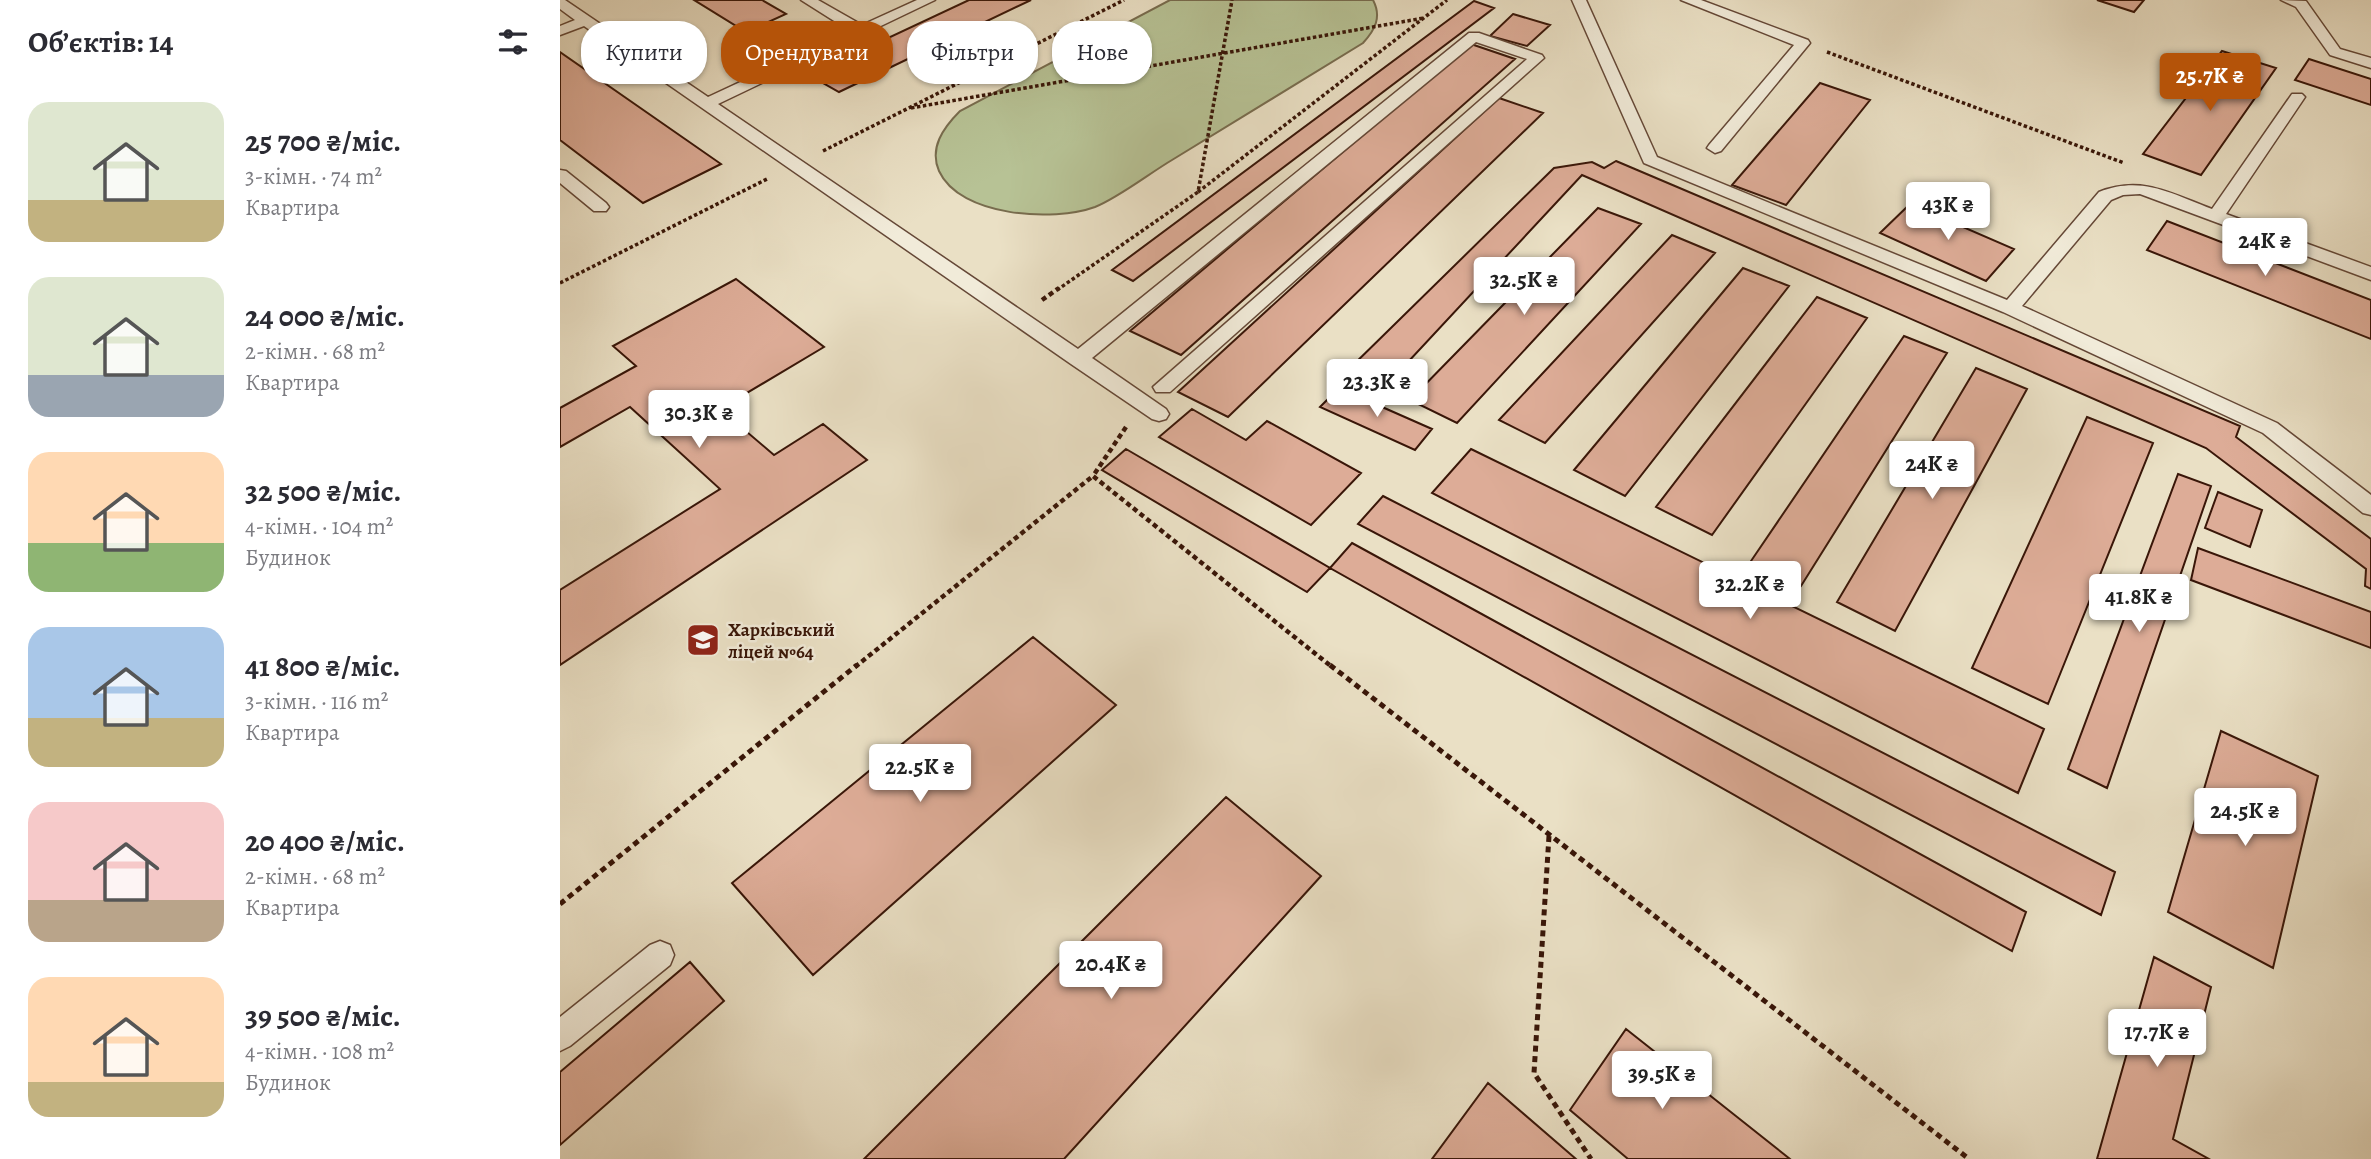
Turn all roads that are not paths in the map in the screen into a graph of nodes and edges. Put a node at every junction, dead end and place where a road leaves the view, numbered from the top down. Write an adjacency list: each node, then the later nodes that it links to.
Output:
1 (808, 0): 8 (lane)
2 (928, 0): 9 (lane)
3 (1579, 0): 22 (lane)
4 (1688, 0): 17 (lane)
5 (2288, 0): 12 (lane)
6 (560, 4): 7 (lane)
7 (585, 21)
8 (844, 21)
9 (883, 21)
10 (581, 23): 11 (lane)
11 (560, 31)
12 (2371, 63)
13 (676, 84): 16 (lane)
14 (748, 84): 16 (lane)
15 (2297, 97): 20 (lane)
16 (705, 104): 23 (lane)
17 (1715, 148)
18 (560, 175): 19 (lane)
19 (600, 207)
20 (2216, 216): 21 (lane); 22 (lane)
21 (2371, 274)
22 (2010, 308): 26 (lane)
23 (1078, 359): 24 (lane); 25 (lane)
24 (1163, 387)
25 (1159, 414)
26 (2371, 507)
27 (660, 955): 28 (lane)
28 (560, 1036)

